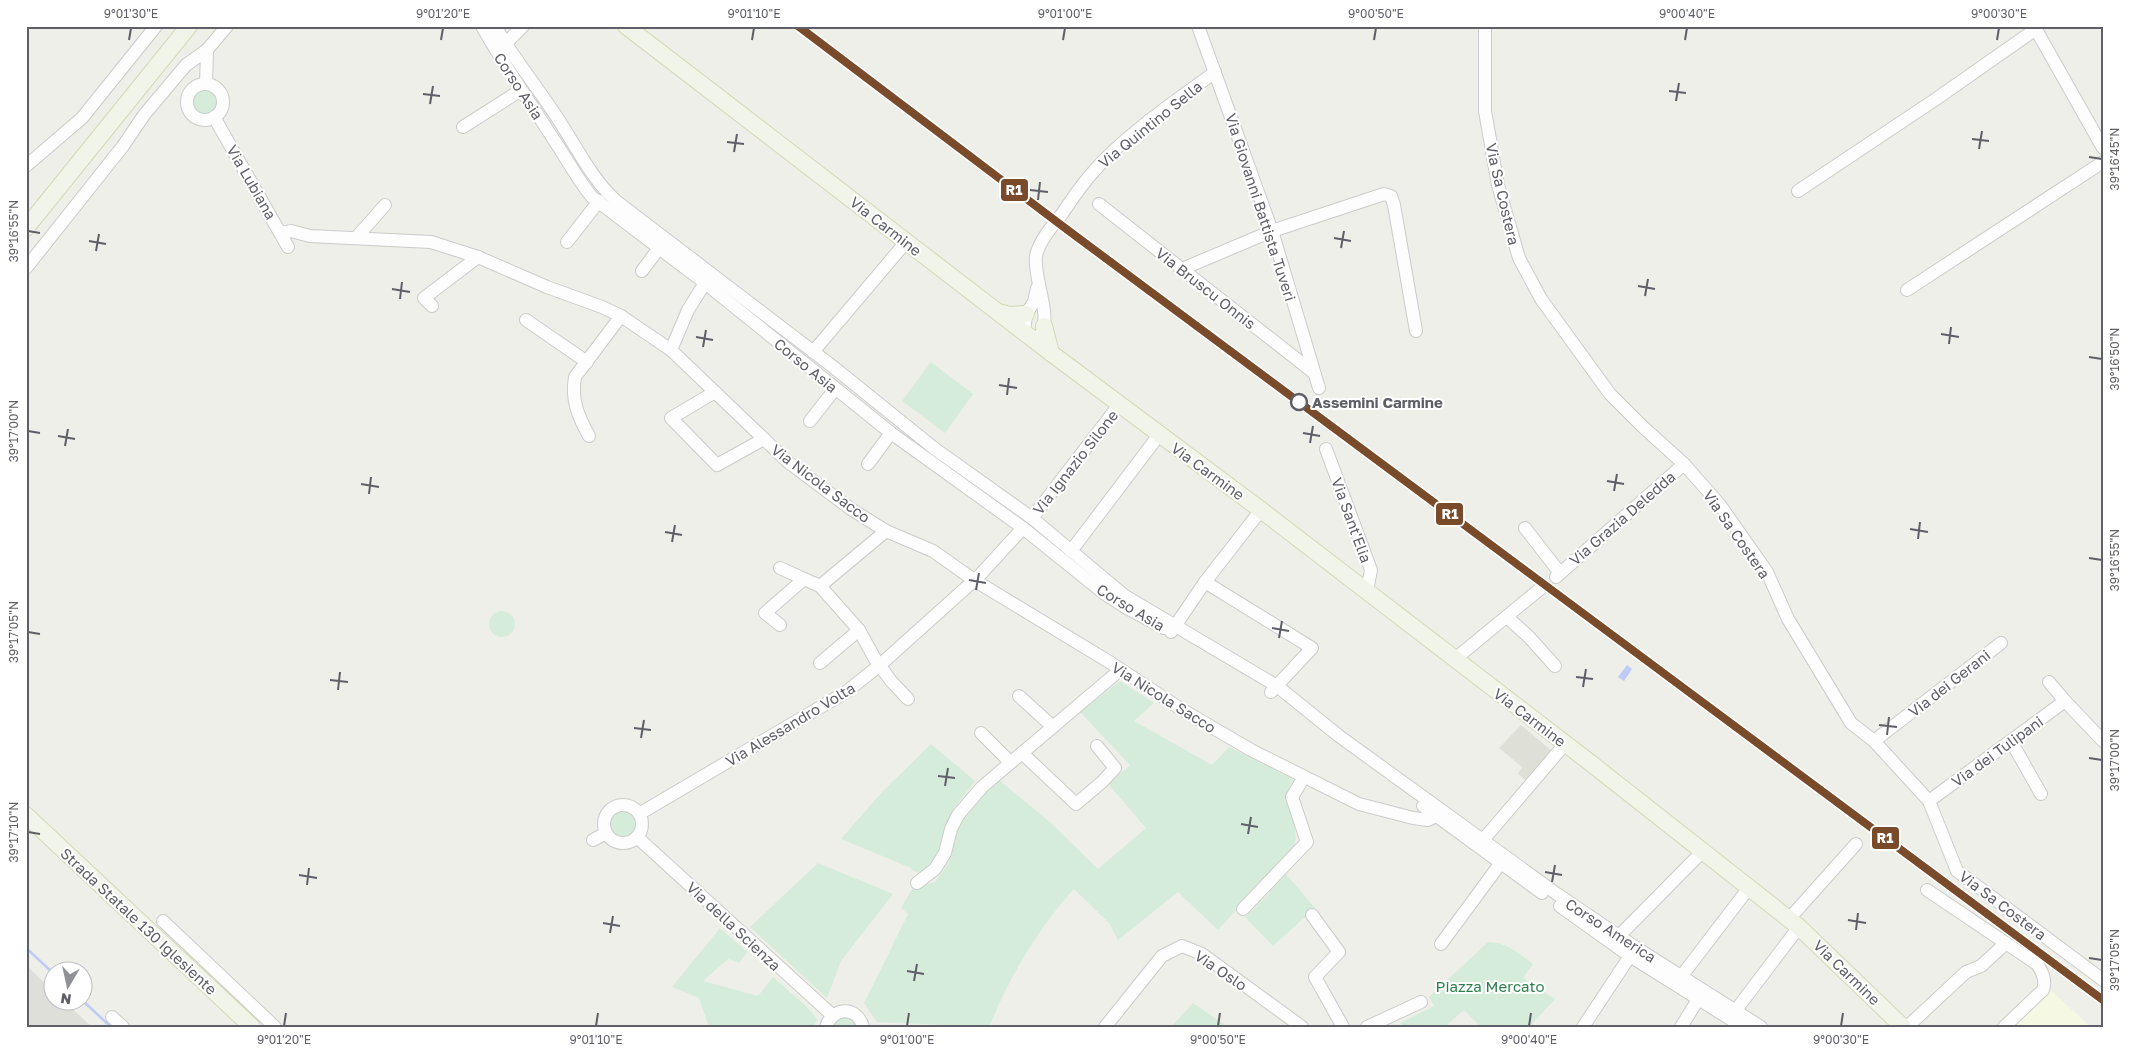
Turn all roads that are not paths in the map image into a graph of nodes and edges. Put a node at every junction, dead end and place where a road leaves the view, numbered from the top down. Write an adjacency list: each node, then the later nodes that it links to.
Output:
1 (156, 26): 22 (street)
2 (189, 26): 27 (main road)
3 (227, 26): 12 (street)
4 (482, 26): 15 (street, Corso Asia)
5 (496, 26): 11 (street, Corso Asia)
6 (523, 26): 11 (street)
7 (626, 26): 32 (main road, Via Carmine)
8 (1198, 26): 13 (street, Via Giovanni Battista Tuveri)
9 (1485, 26): 66 (street, Via Sa Costera)
10 (2035, 28): 20 (street); 23 (street)
11 (505, 44): 18 (street, Corso Asia)
12 (207, 50): 14 (street); 36 (street)
13 (1215, 72): 28 (street, Via Giovanni Battista Tuveri); 39 (street, Via Quintino Sella)
14 (206, 84): 16 (street); 16 (street)
15 (521, 90): 17 (street); 19 (street, Corso Asia)
16 (214, 117): 29 (street, Via Lubiana)
17 (463, 128)
18 (570, 138): 19 (street); 51 (street, Corso Asia)
19 (558, 145): 24 (street, Corso Asia)
20 (2103, 148)
21 (2103, 162): 41 (street)
22 (26, 166)
23 (1798, 191)
24 (598, 201): 31 (street); 34 (street, Corso Asia)
25 (1099, 204): 37 (street, Via Bruscu Onnis)
26 (385, 205): 30 (street)
27 (26, 228)
28 (1272, 231): 37 (street); 48 (street); 54 (street, Via Giovanni Battista Tuveri)
29 (281, 233): 30 (street, Via Nicola Sacco); 33 (street, Via Lubiana)
30 (356, 238): 35 (street, Via Nicola Sacco)
31 (567, 242)
32 (906, 242): 43 (main road, Via Carmine); 51 (street)
33 (288, 247)
34 (659, 248): 38 (street); 40 (street, Corso Asia)
35 (478, 256): 42 (street); 45 (street, Via Nicola Sacco)
36 (26, 268)
37 (1182, 269): 54 (street, Via Bruscu Onnis)
38 (642, 271)
39 (1038, 282): 44 (street); 47 (street, Via Quintino Sella)
40 (704, 283): 50 (street); 56 (street, Corso Asia)
41 (1907, 290)
42 (432, 306)
43 (996, 312): 44 (main road); 49 (main road, Via Carmine)
44 (1026, 314): 49 (street)
45 (621, 316): 50 (street, Via Nicola Sacco); 53 (street)
46 (526, 320): 53 (street)
47 (1044, 326): 49 (street); 52 (main road)
48 (1416, 331)
49 (1029, 336): 52 (main road, Via Carmine)
50 (671, 350): 57 (street, Via Nicola Sacco)
51 (813, 352): 68 (street, Corso Asia)
52 (1051, 353): 58 (main road, Via Carmine)
53 (587, 362): 62 (street)
54 (1314, 372): 55 (street, Via Giovanni Battista Tuveri)
55 (1319, 388)
56 (835, 389): 59 (street); 60 (street, Corso Asia)
57 (715, 392): 63 (street, Via Nicola Sacco); 63 (street)
58 (1119, 405): 61 (main road, Via Carmine); 68 (street, Via Ignazio Silone)
59 (810, 421)
60 (891, 433): 65 (street); 68 (street, Corso Asia)
61 (1159, 435): 67 (main road, Via Carmine); 71 (street)
62 (589, 436)
63 (764, 439): 70 (street, Via Nicola Sacco)
64 (1326, 449): 78 (street, Via Sant'Elia)
65 (868, 464)
66 (1684, 464): 69 (street, Via Grazia Deledda); 96 (street, Via Sa Costera)
67 (1261, 510): 75 (street); 78 (main road, Via Carmine)
68 (1027, 523): 71 (street, Corso Asia); 74 (street, Via Ignazio Silone); 81 (street, Corso Asia)
69 (1525, 528)
70 (886, 530): 74 (street, Via Nicola Sacco); 76 (street)
71 (1071, 552): 81 (street, Corso Asia)
72 (780, 568): 73 (street)
73 (804, 579): 76 (street); 80 (street)
74 (974, 580): 86 (street, Via Alessandro Volta); 88 (street, Via Nicola Sacco)
75 (1205, 582): 81 (street); 90 (street)
76 (820, 586): 82 (street)
77 (1540, 589): 79 (street)
78 (1367, 591): 84 (main road, Via Carmine)
79 (1506, 616): 84 (street); 87 (street)
80 (780, 625)
81 (1173, 629): 90 (street, Corso America)
82 (859, 630): 85 (street); 86 (street)
83 (2001, 643): 96 (street, Via dei Gerani)
84 (1455, 659): 99 (main road, Via Carmine)
85 (820, 663)
86 (880, 665): 92 (street); 107 (street, Via Alessandro Volta)
87 (1555, 666)
88 (1120, 670): 94 (street); 103 (street, Via Nicola Sacco)
89 (2049, 682): 93 (street)
90 (1274, 690): 106 (street, Corso America)
91 (1019, 696): 94 (street)
92 (908, 699)
93 (2065, 701): 97 (street, Via dei Tulipani); 98 (street)
94 (1053, 727): 101 (street)
95 (982, 733): 102 (street)
96 (1874, 741): 105 (street, Via Sa Costera)
97 (2011, 741): 104 (street); 105 (street, Via dei Tulipani)
98 (2103, 741)
99 (1565, 744): 113 (street); 115 (main road, Via Carmine)
100 (1097, 746): 101 (street)
101 (1022, 753): 102 (street)
102 (1010, 762): 117 (street)
103 (1304, 777): 106 (street, Via Nicola Sacco); 120 (street)
104 (2041, 794)
105 (1930, 801): 129 (street, Via Sa Costera)
106 (1438, 812): 113 (street, Corso America); 116 (street, Corso America)
107 (639, 814): 110 (street); 111 (street)
108 (26, 815): 138 (main road, Strada Statale 130 Iglesiente)
109 (29, 831): 137 (main road, Strada Statale 130 Iglesiente)
110 (606, 833): 111 (street); 112 (street)
111 (637, 837): 134 (street, Via della Scienza)
112 (593, 840)
113 (1483, 840): 124 (street, Corso America)
114 (1856, 844): 123 (street)
115 (1702, 852): 118 (main road, Via Carmine); 124 (street)
116 (1500, 864): 126 (street); 127 (street, Corso America)
117 (917, 883)
118 (1748, 888): 123 (main road, Via Carmine); 128 (street)
119 (1927, 890): 125 (street)
120 (1243, 909)
121 (1312, 915): 143 (street)
122 (163, 921): 139 (street)
123 (1794, 923): 132 (street); 148 (main road, Via Carmine)
124 (1619, 936): 127 (street, Corso America)
125 (2006, 943): 149 (street); 150 (street)
126 (1441, 944)
127 (1633, 952): 128 (street, Corso America); 145 (street)
128 (1678, 979): 130 (street, Corso America); 132 (street, Corso America)
129 (2103, 980)
130 (1699, 998): 146 (street); 147 (street, Corso America)
131 (1421, 1002): 144 (street)
132 (1736, 1010): 135 (street, Corso America)
133 (112, 1017): 136 (street)
134 (829, 1021): 140 (street)
135 (1759, 1026)
136 (123, 1027)
137 (238, 1027)
138 (252, 1027)
139 (276, 1027)
140 (863, 1027)
141 (1105, 1027): 142 (street, Via Oslo)
142 (1302, 1027)
143 (1343, 1027)
144 (1367, 1027)
145 (1583, 1027)
146 (1681, 1027)
147 (1743, 1027)
148 (1903, 1027)
149 (1907, 1027)
150 (2004, 1027)

